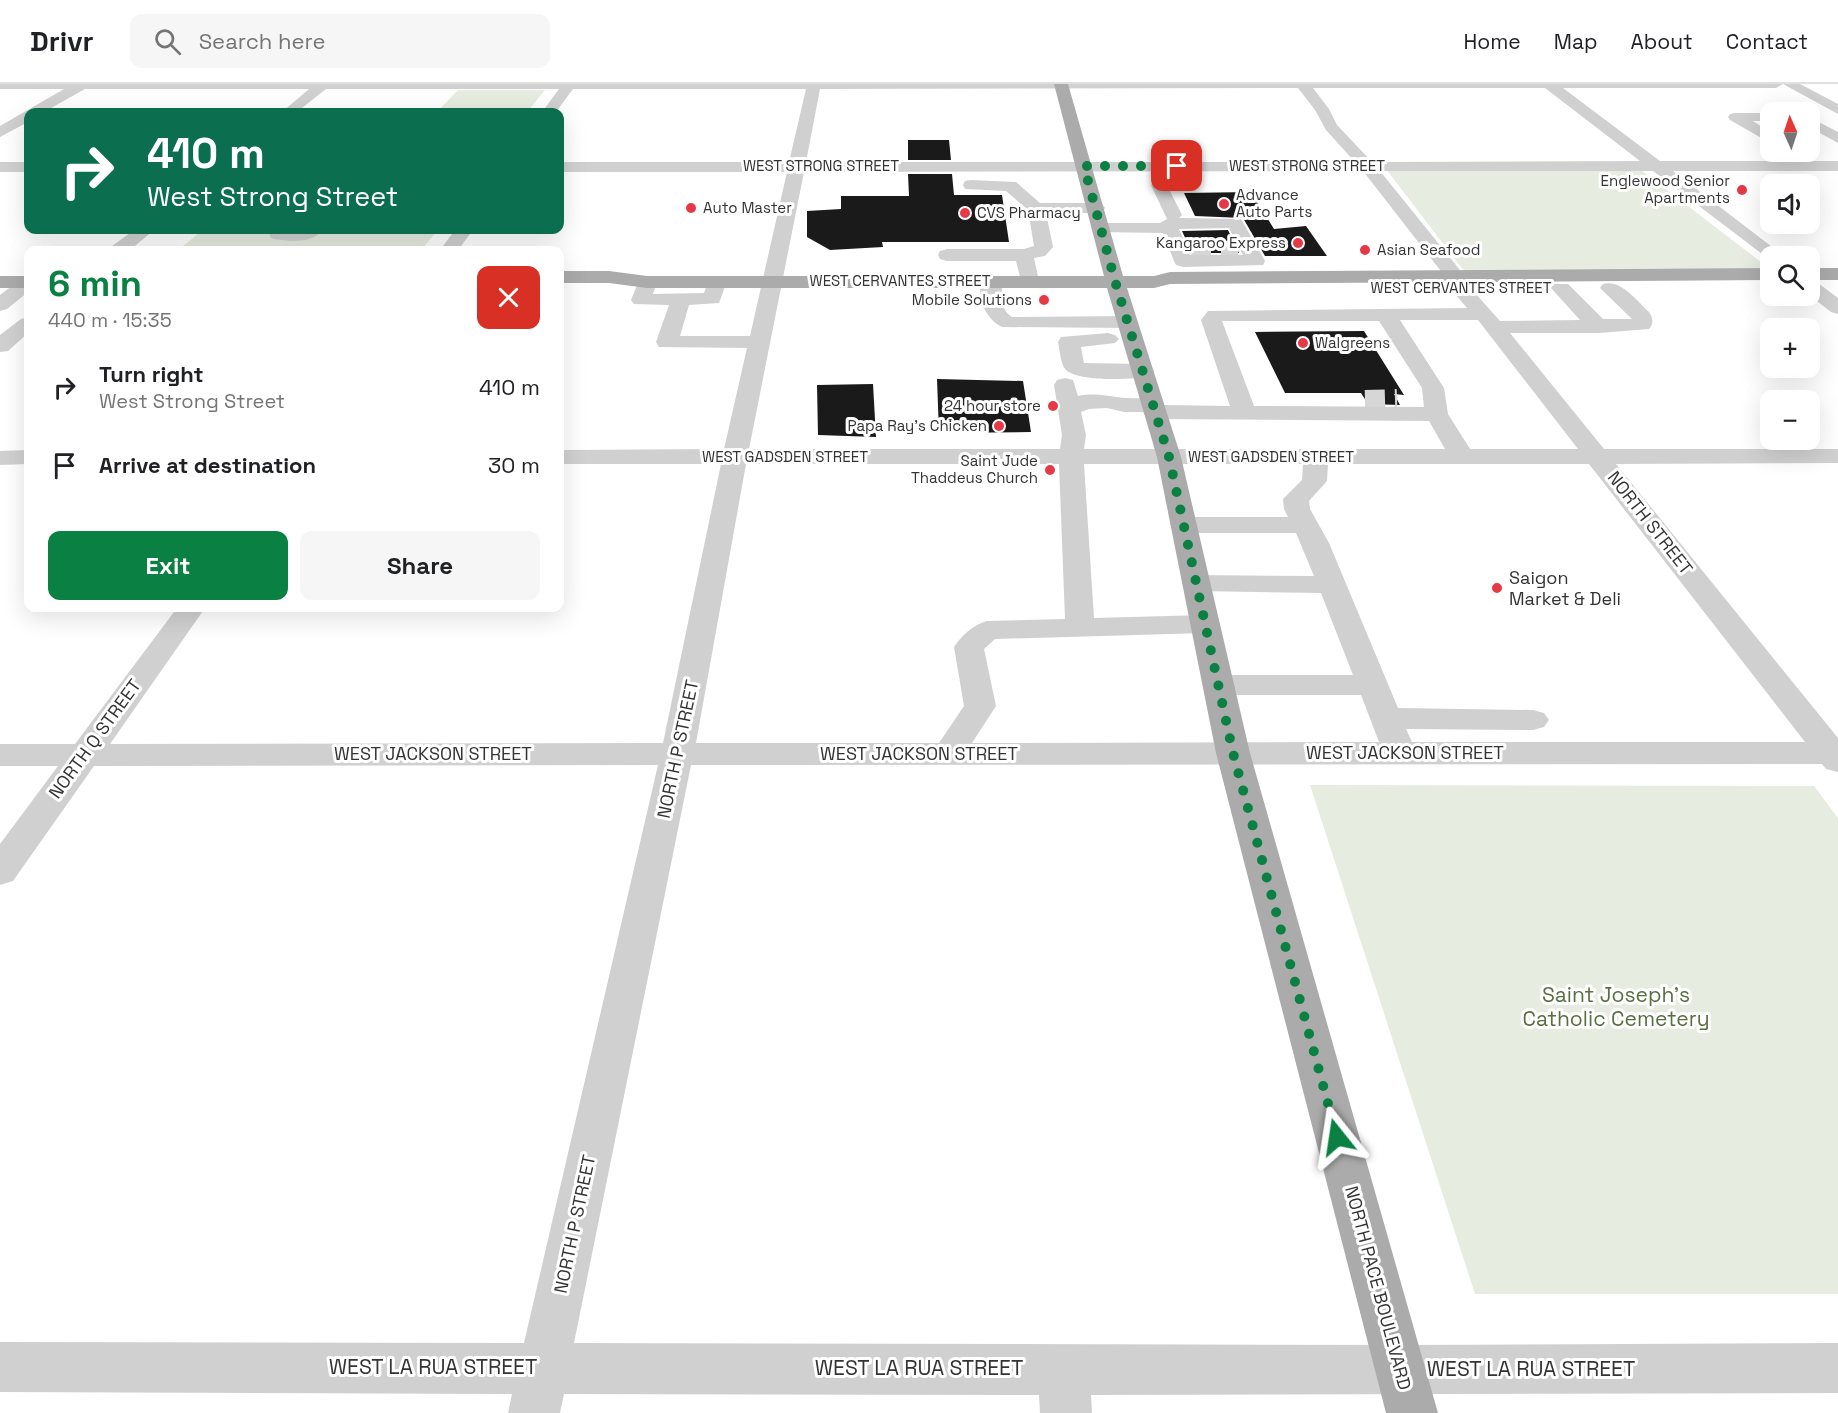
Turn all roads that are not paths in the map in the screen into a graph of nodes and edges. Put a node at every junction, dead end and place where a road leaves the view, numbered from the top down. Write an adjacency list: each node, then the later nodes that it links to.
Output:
1 (84, 84): 2 (street); 9 (street); 11 (street)
2 (324, 84): 3 (street); 12 (street)
3 (570, 84): 10 (street); 13 (street)
4 (1061, 84): 5 (street); 10 (street); 23 (main road, NORTH PACE BOULEVARD)
5 (1302, 84): 6 (street); 25 (street, NORTH STREET)
6 (1548, 84): 7 (street); 26 (street)
7 (1776, 84)
8 (1790, 84): 14 (street)
9 (0, 85)
10 (814, 85): 30 (street, NORTH P STREET)
11 (41, 108)
12 (294, 108)
13 (552, 108)
14 (1838, 111)
15 (1760, 117): 19 (street)
16 (24, 118): 18 (street)
17 (1820, 131): 20 (street)
18 (0, 132)
19 (1760, 132)
20 (1835, 145)
21 (564, 166): 30 (street, WEST STRONG STREET)
22 (923, 166): 23 (street, WEST STRONG STREET); 30 (street, WEST STRONG STREET); 31 (street)
23 (1084, 166): 24 (street, WEST STRONG STREET); 36 (main road, NORTH PACE BOULEVARD)
24 (1223, 166): 25 (street, WEST STRONG STREET); 32 (street)
25 (1367, 166): 26 (street, WEST STRONG STREET); 56 (street, NORTH STREET)
26 (1654, 166): 27 (street, WEST STRONG STREET); 43 (street)
27 (1838, 166)
28 (0, 167): 29 (street)
29 (24, 167)
30 (798, 178): 52 (street, NORTH P STREET)
31 (924, 184)
32 (1234, 184)
33 (960, 185): 35 (street)
34 (1161, 185): 41 (street)
35 (1036, 208): 36 (street); 46 (street)
36 (1096, 208): 37 (main road, NORTH PACE BOULEVARD)
37 (1101, 228): 41 (street); 55 (main road, NORTH PACE BOULEVARD)
38 (140, 234): 42 (street)
39 (277, 234): 40 (street)
40 (302, 234)
41 (1179, 237): 44 (street); 44 (street)
42 (124, 246)
43 (1761, 246)
44 (1245, 249): 56 (main road, WEST CERVANTES STREET); 59 (main road, WEST CERVANTES STREET)
45 (947, 255): 46 (street)
46 (1024, 255): 54 (street)
47 (1760, 274): 56 (main road, WEST CERVANTES STREET)
48 (1838, 274): 50 (main road)
49 (564, 277): 58 (main road, WEST CERVANTES STREET)
50 (1820, 280)
51 (717, 281): 52 (main road, WEST CERVANTES STREET); 58 (main road, WEST CERVANTES STREET); 69 (street)
52 (771, 281): 53 (main road, WEST CERVANTES STREET); 77 (street, NORTH P STREET)
53 (991, 281): 54 (main road, WEST CERVANTES STREET); 76 (street)
54 (1029, 281): 55 (main road, WEST CERVANTES STREET)
55 (1115, 281): 59 (main road, WEST CERVANTES STREET); 76 (main road, NORTH PACE BOULEVARD)
56 (1457, 281): 59 (main road, WEST CERVANTES STREET); 65 (main road, WEST CERVANTES STREET); 73 (street, NORTH STREET)
57 (0, 282): 60 (main road)
58 (647, 282): 63 (main road, WEST CERVANTES STREET); 69 (street)
59 (1154, 282)
60 (24, 283)
61 (1820, 284): 64 (main road)
62 (24, 286): 70 (street)
63 (564, 287)
64 (1838, 287)
65 (1561, 288): 66 (main road, WEST CERVANTES STREET); 75 (street)
66 (1610, 288): 67 (main road, WEST CERVANTES STREET); 75 (street)
67 (1760, 288)
68 (1820, 292): 71 (street)
69 (681, 299): 77 (street)
70 (0, 305)
71 (1838, 308)
72 (1386, 315): 73 (street); 82 (street); 84 (street)
73 (1489, 320): 75 (street); 88 (street, NORTH STREET)
74 (24, 326): 78 (street)
75 (1599, 327)
76 (1130, 331): 79 (main road, NORTH PACE BOULEVARD); 79 (street)
77 (759, 342): 91 (street, NORTH P STREET)
78 (0, 346)
79 (1143, 371): 83 (main road, NORTH PACE BOULEVARD)
80 (1397, 399): 82 (street)
81 (1365, 400): 85 (street)
82 (1435, 406): 85 (street); 87 (street)
83 (1144, 407): 84 (street); 92 (street); 93 (main road, NORTH PACE BOULEVARD)
84 (1245, 414): 85 (street)
85 (1318, 414)
86 (1314, 456): 87 (street, WEST GADSDEN STREET); 93 (street, WEST GADSDEN STREET); 97 (street)
87 (1462, 456): 88 (street, WEST GADSDEN STREET)
88 (1597, 456): 89 (street, WEST GADSDEN STREET); 113 (street, NORTH STREET)
89 (1838, 456)
90 (564, 457): 91 (street, WEST GADSDEN STREET)
91 (735, 457): 92 (street, WEST GADSDEN STREET); 109 (street, NORTH P STREET)
92 (1071, 457): 93 (street, WEST GADSDEN STREET); 102 (street)
93 (1169, 457): 96 (main road, NORTH PACE BOULEVARD)
94 (0, 458): 95 (street)
95 (24, 458)
96 (1184, 525): 97 (street); 98 (main road, NORTH PACE BOULEVARD)
97 (1305, 525): 99 (street)
98 (1196, 583): 99 (street); 101 (main road, NORTH PACE BOULEVARD)
99 (1332, 585): 104 (street)
100 (187, 612): 112 (street, NORTH Q STREET)
101 (1205, 624): 102 (street); 103 (main road, NORTH PACE BOULEVARD)
102 (1080, 626): 110 (street)
103 (1218, 685): 104 (street); 107 (main road, NORTH PACE BOULEVARD)
104 (1373, 685): 105 (street)
105 (1386, 718): 106 (street); 108 (street)
106 (1533, 720)
107 (1233, 753): 108 (street, WEST JACKSON STREET); 110 (street, WEST JACKSON STREET); 119 (main road, NORTH PACE BOULEVARD)
108 (1400, 753): 113 (street, WEST JACKSON STREET)
109 (676, 754): 110 (street, WEST JACKSON STREET); 112 (street, WEST JACKSON STREET); 117 (street, NORTH P STREET)
110 (948, 754)
111 (0, 755): 112 (street, WEST JACKSON STREET)
112 (84, 755): 114 (street, NORTH Q STREET)
113 (1836, 756)
114 (0, 871)
115 (0, 1367): 117 (street, WEST LA RUA STREET)
116 (1838, 1368): 119 (street, WEST LA RUA STREET)
117 (539, 1390): 118 (street, WEST LA RUA STREET)
118 (1065, 1391): 119 (street, WEST LA RUA STREET)
119 (1406, 1392)

